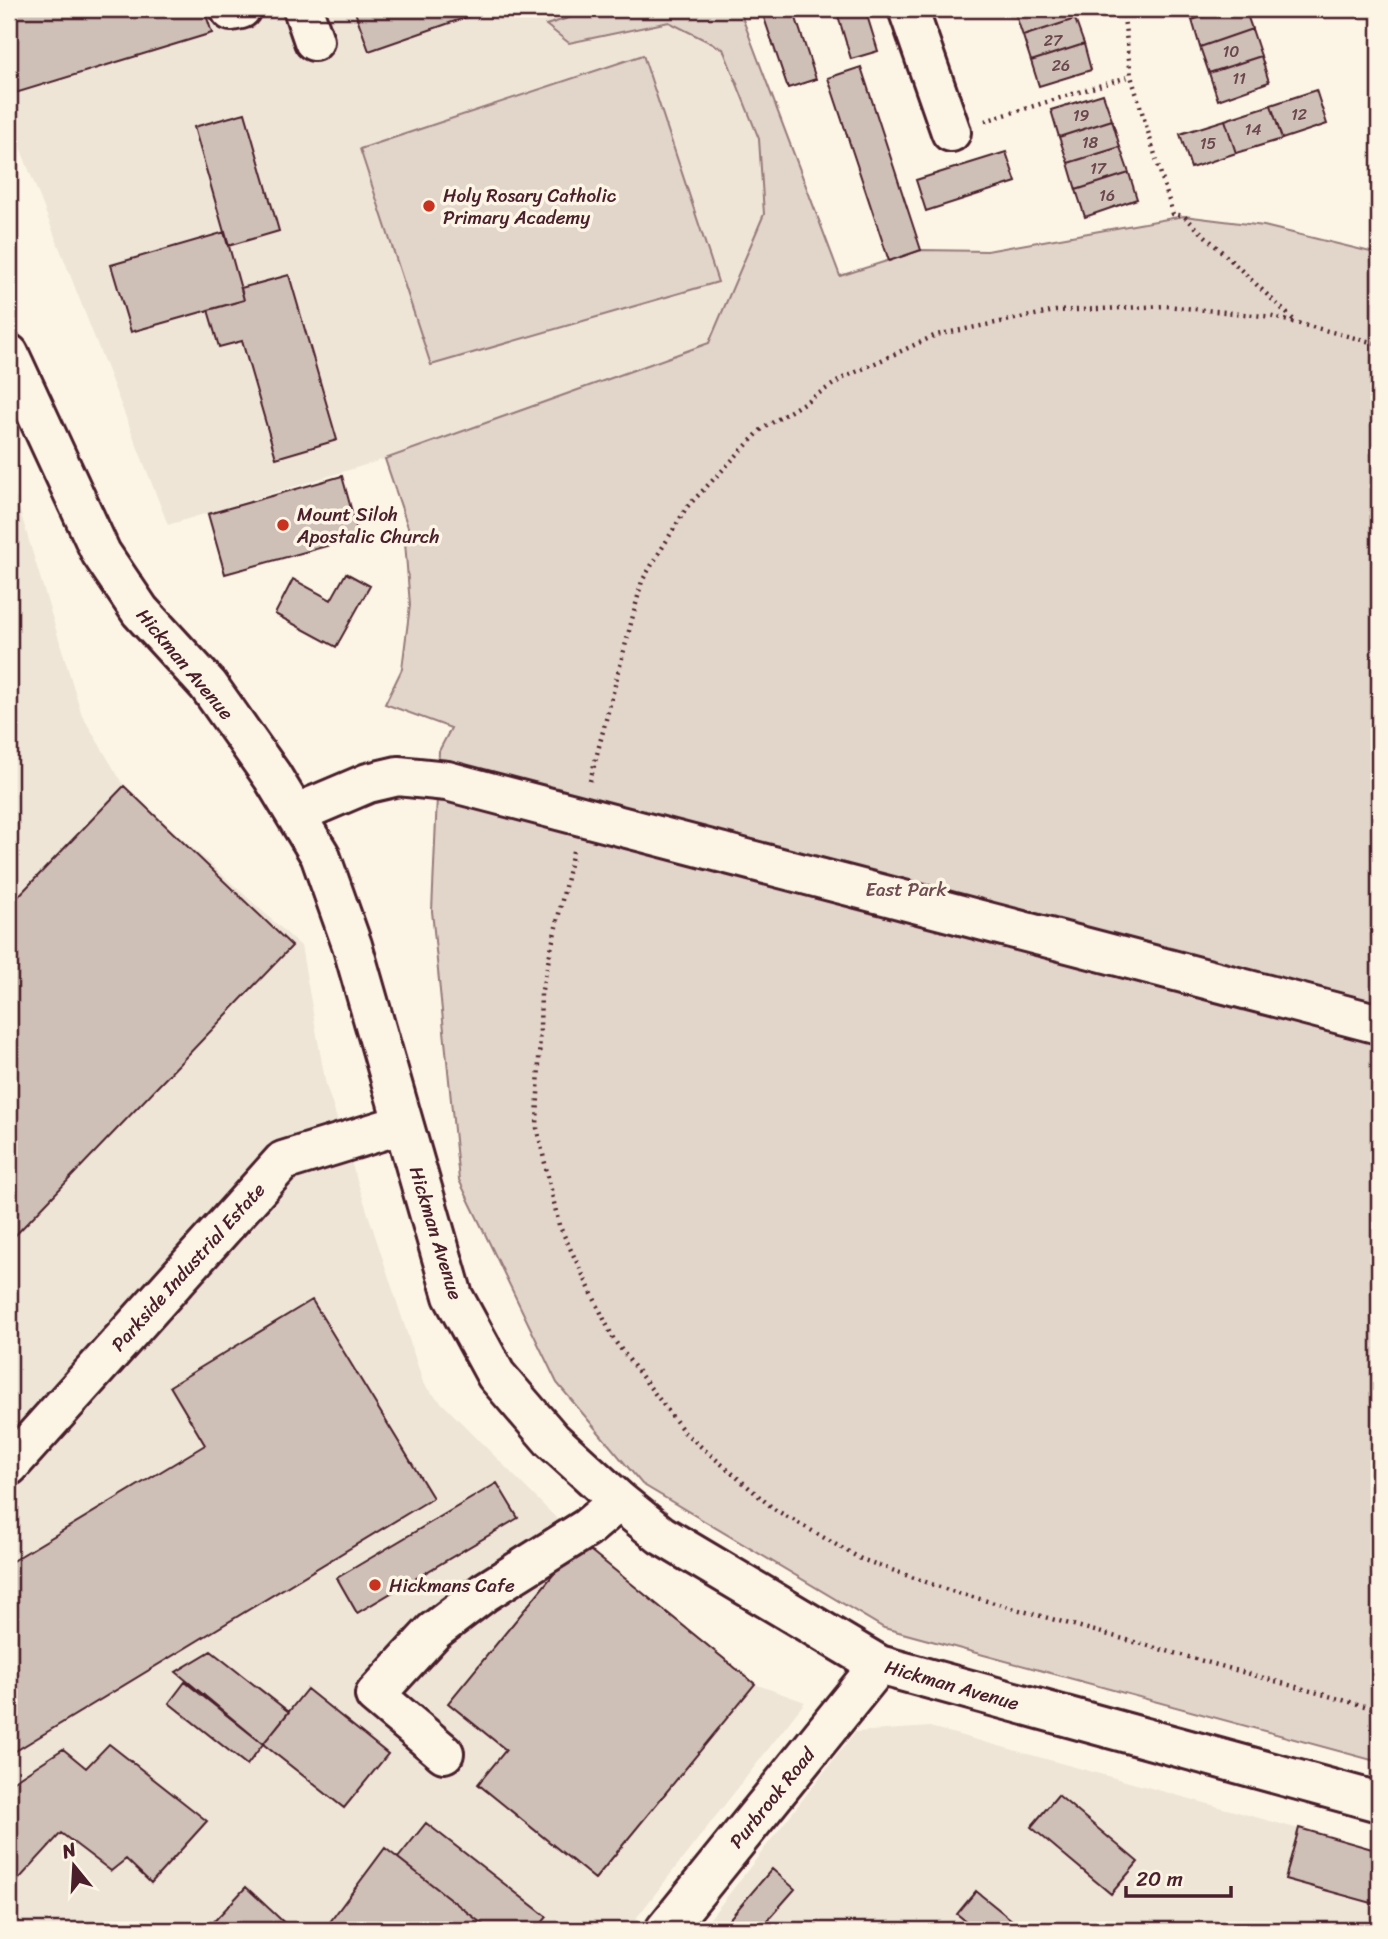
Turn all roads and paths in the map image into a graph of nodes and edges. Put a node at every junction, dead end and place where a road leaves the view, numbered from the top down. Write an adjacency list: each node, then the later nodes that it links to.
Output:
1 (908, 9): 4 (street)
2 (1123, 9): 3 (path)
3 (1131, 76): 4 (path); 5 (path)
4 (951, 132)
5 (1297, 323): 6 (path); 9 (path)
6 (1379, 344)
7 (9, 354): 8 (street, Hickman Avenue)
8 (295, 814): 9 (street); 11 (street, Hickman Avenue)
9 (581, 816): 10 (street); 15 (path)
10 (1379, 1024)
11 (403, 1124): 12 (street, Parkside Industrial Estate); 13 (street, Hickman Avenue)
12 (9, 1466)
13 (619, 1501): 14 (street, Hickman Avenue); 16 (street)
14 (879, 1665): 17 (street, Hickman Avenue); 18 (street, Purbrook Road)
15 (1379, 1710)
16 (444, 1753)
17 (1379, 1802)
18 (665, 1930)

